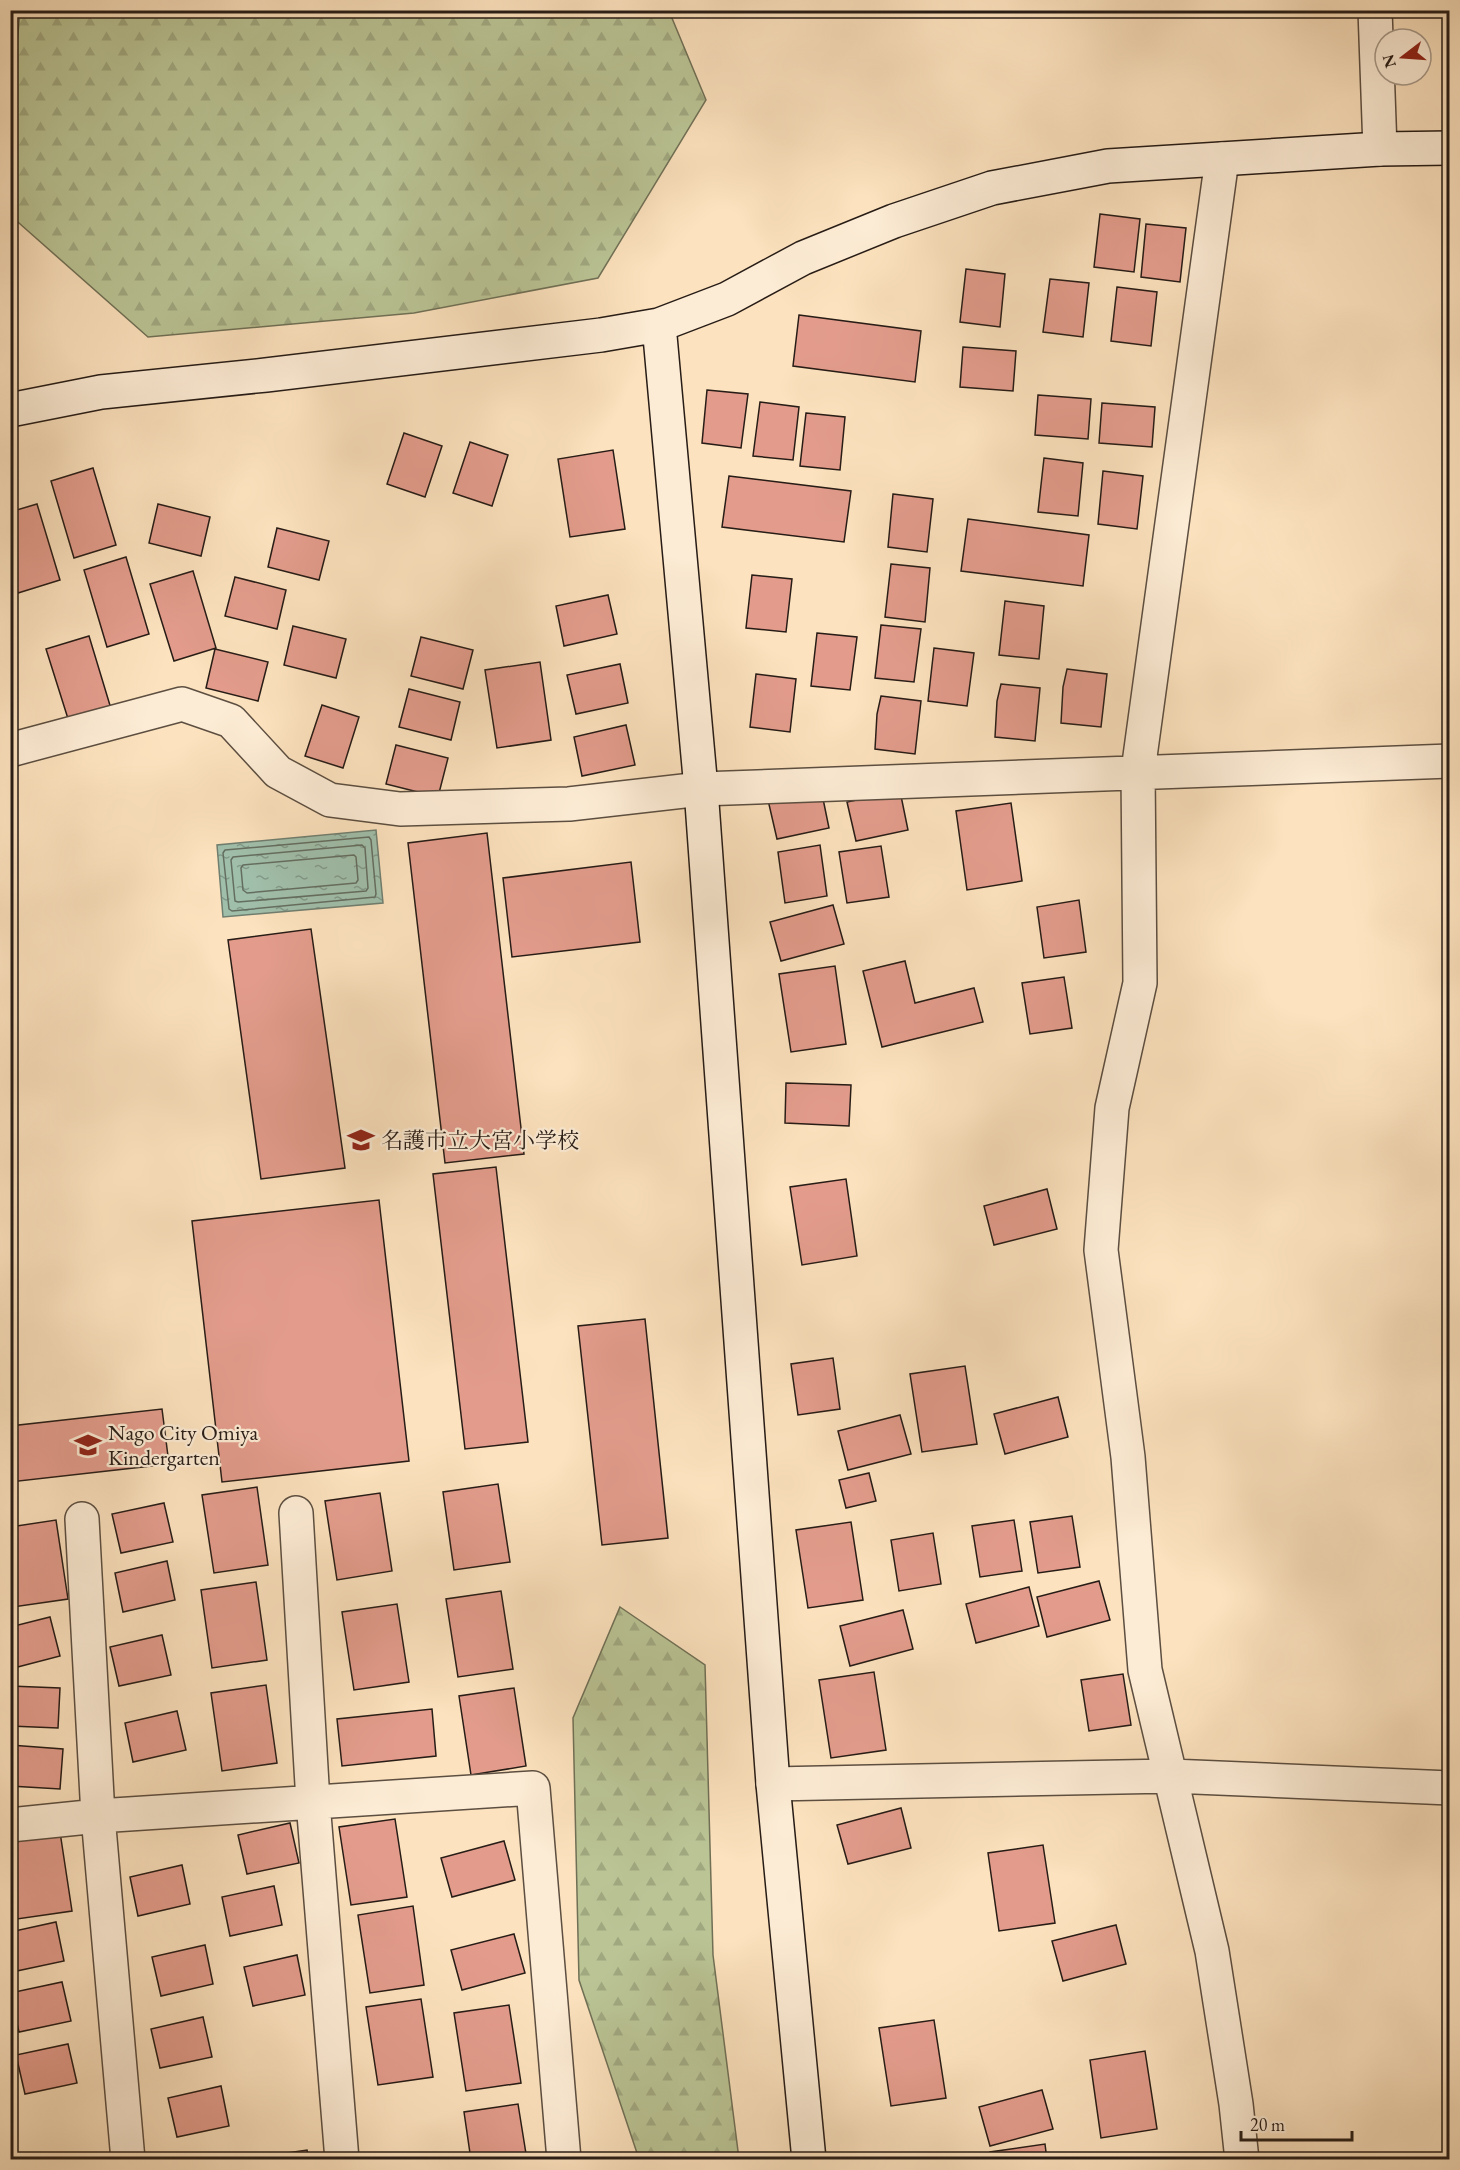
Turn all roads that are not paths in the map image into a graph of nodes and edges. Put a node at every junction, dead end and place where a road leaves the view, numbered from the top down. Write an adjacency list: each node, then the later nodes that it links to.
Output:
1 (1374, 10): 3 (street)
2 (1449, 148): 3 (street)
3 (1380, 149): 4 (street)
4 (1222, 159): 5 (street); 9 (street)
5 (659, 326): 6 (street); 10 (street)
6 (10, 410)
7 (10, 750): 10 (street)
8 (1449, 760): 9 (street)
9 (1138, 771): 10 (street); 13 (street)
10 (701, 789): 14 (street)
11 (296, 1513): 16 (street)
12 (82, 1519): 17 (street)
13 (1171, 1776): 14 (street); 15 (street); 23 (street)
14 (772, 1784): 22 (street)
15 (1449, 1788)
16 (313, 1802): 17 (street); 20 (street); 21 (street)
17 (98, 1816): 18 (street); 19 (street)
18 (10, 1825)
19 (128, 2160)
20 (342, 2160)
21 (564, 2160)
22 (808, 2160)
23 (1242, 2160)

